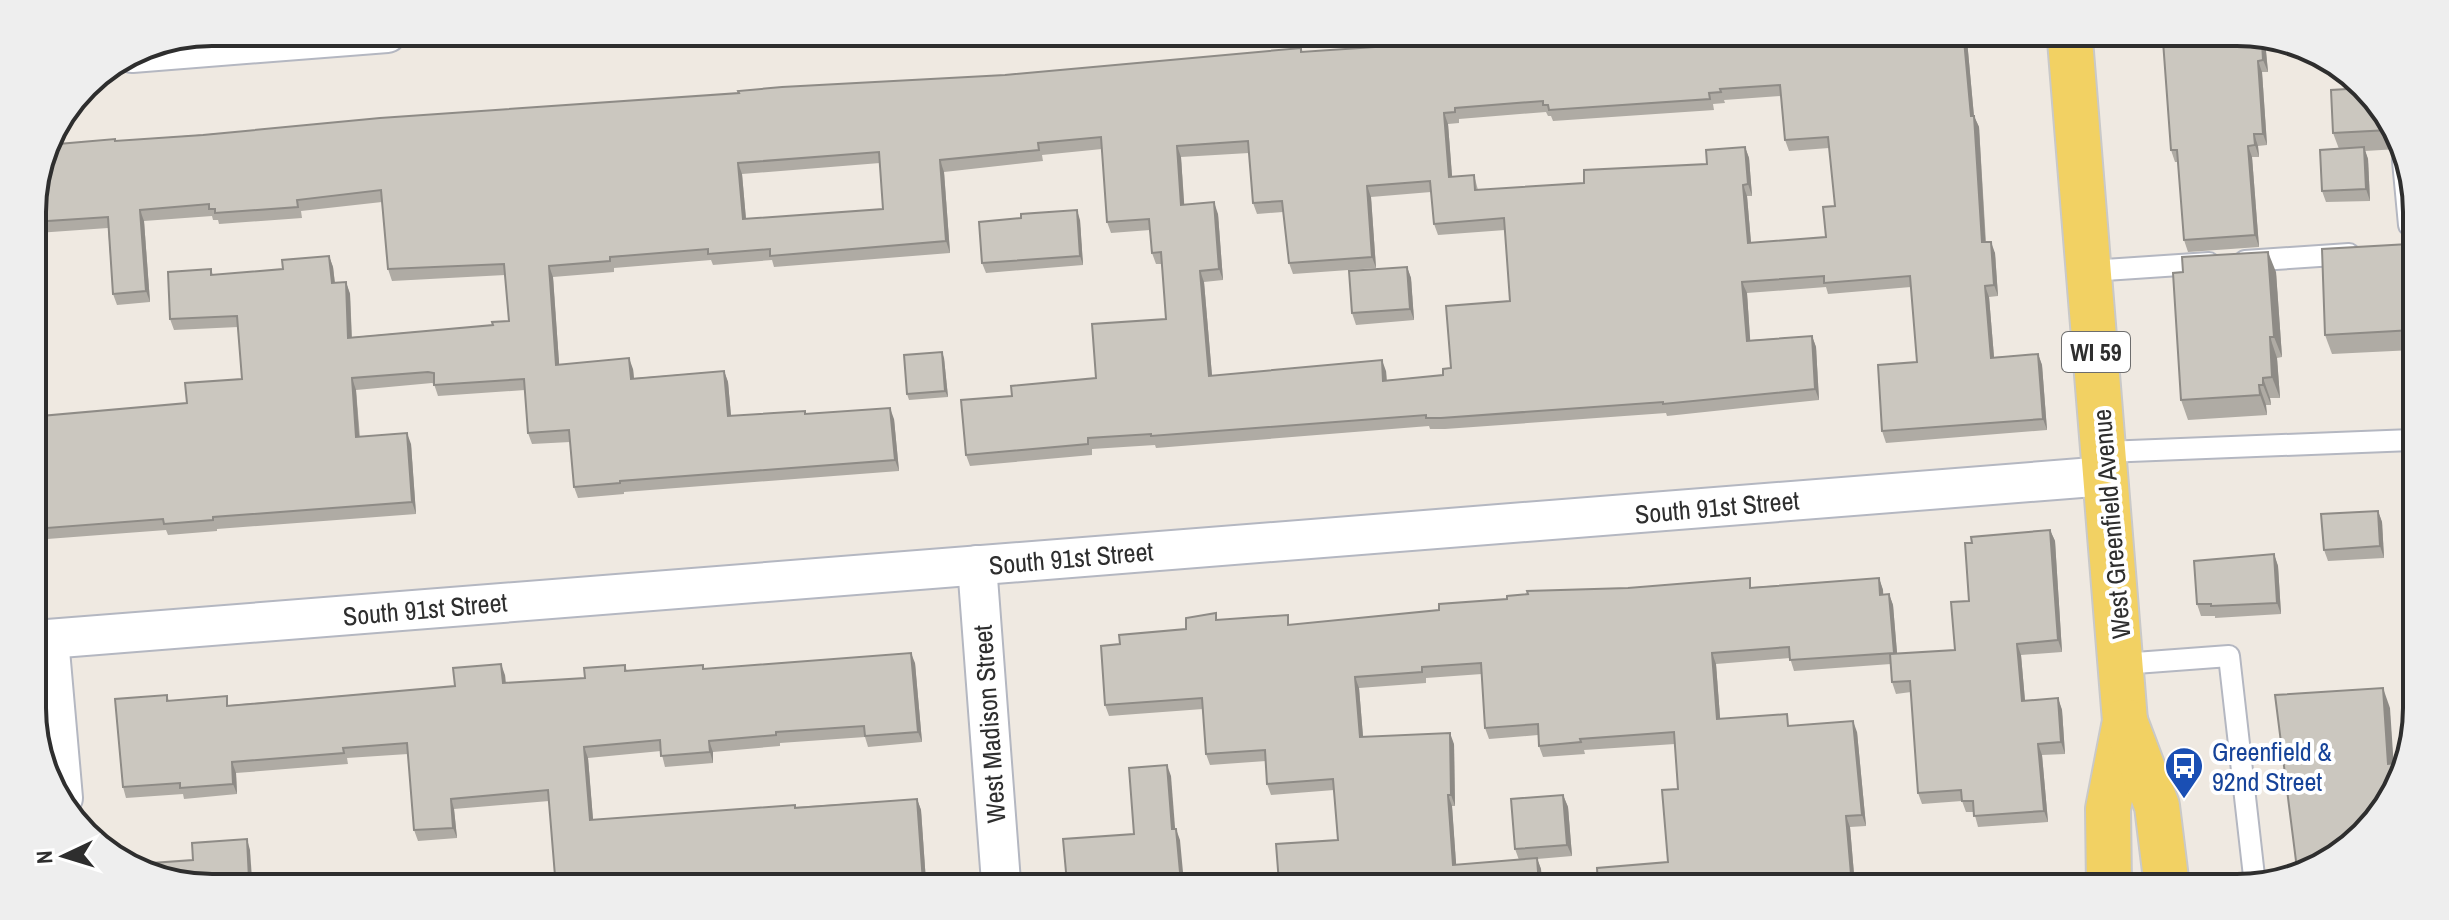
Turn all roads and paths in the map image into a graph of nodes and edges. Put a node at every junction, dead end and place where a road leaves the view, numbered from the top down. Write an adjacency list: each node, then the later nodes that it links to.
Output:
1 (221, 46): 3 (street)
2 (2071, 46): 5 (main road, West Greenfield Avenue / WI 59)
3 (178, 49)
4 (2369, 253): 5 (lane)
5 (2090, 271): 7 (main road, West Greenfield Avenue / WI 59)
6 (2403, 441): 7 (lane)
7 (2106, 464): 8 (street, South 91st Street); 10 (main road, West Greenfield Avenue / WI 59)
8 (977, 565): 9 (street, South 91st Street); 15 (street, West Madison Street)
9 (46, 639)
10 (2122, 664): 12 (main road, West Greenfield Avenue / WI 59); 14 (lane)
11 (46, 669): 13 (street)
12 (2125, 721): 16 (main road, West Greenfield Avenue / WI 59); 17 (main road, West Greenfield Avenue / WI 59)
13 (60, 774)
14 (2254, 873)
15 (1000, 874)
16 (2109, 874)
17 (2165, 874)

